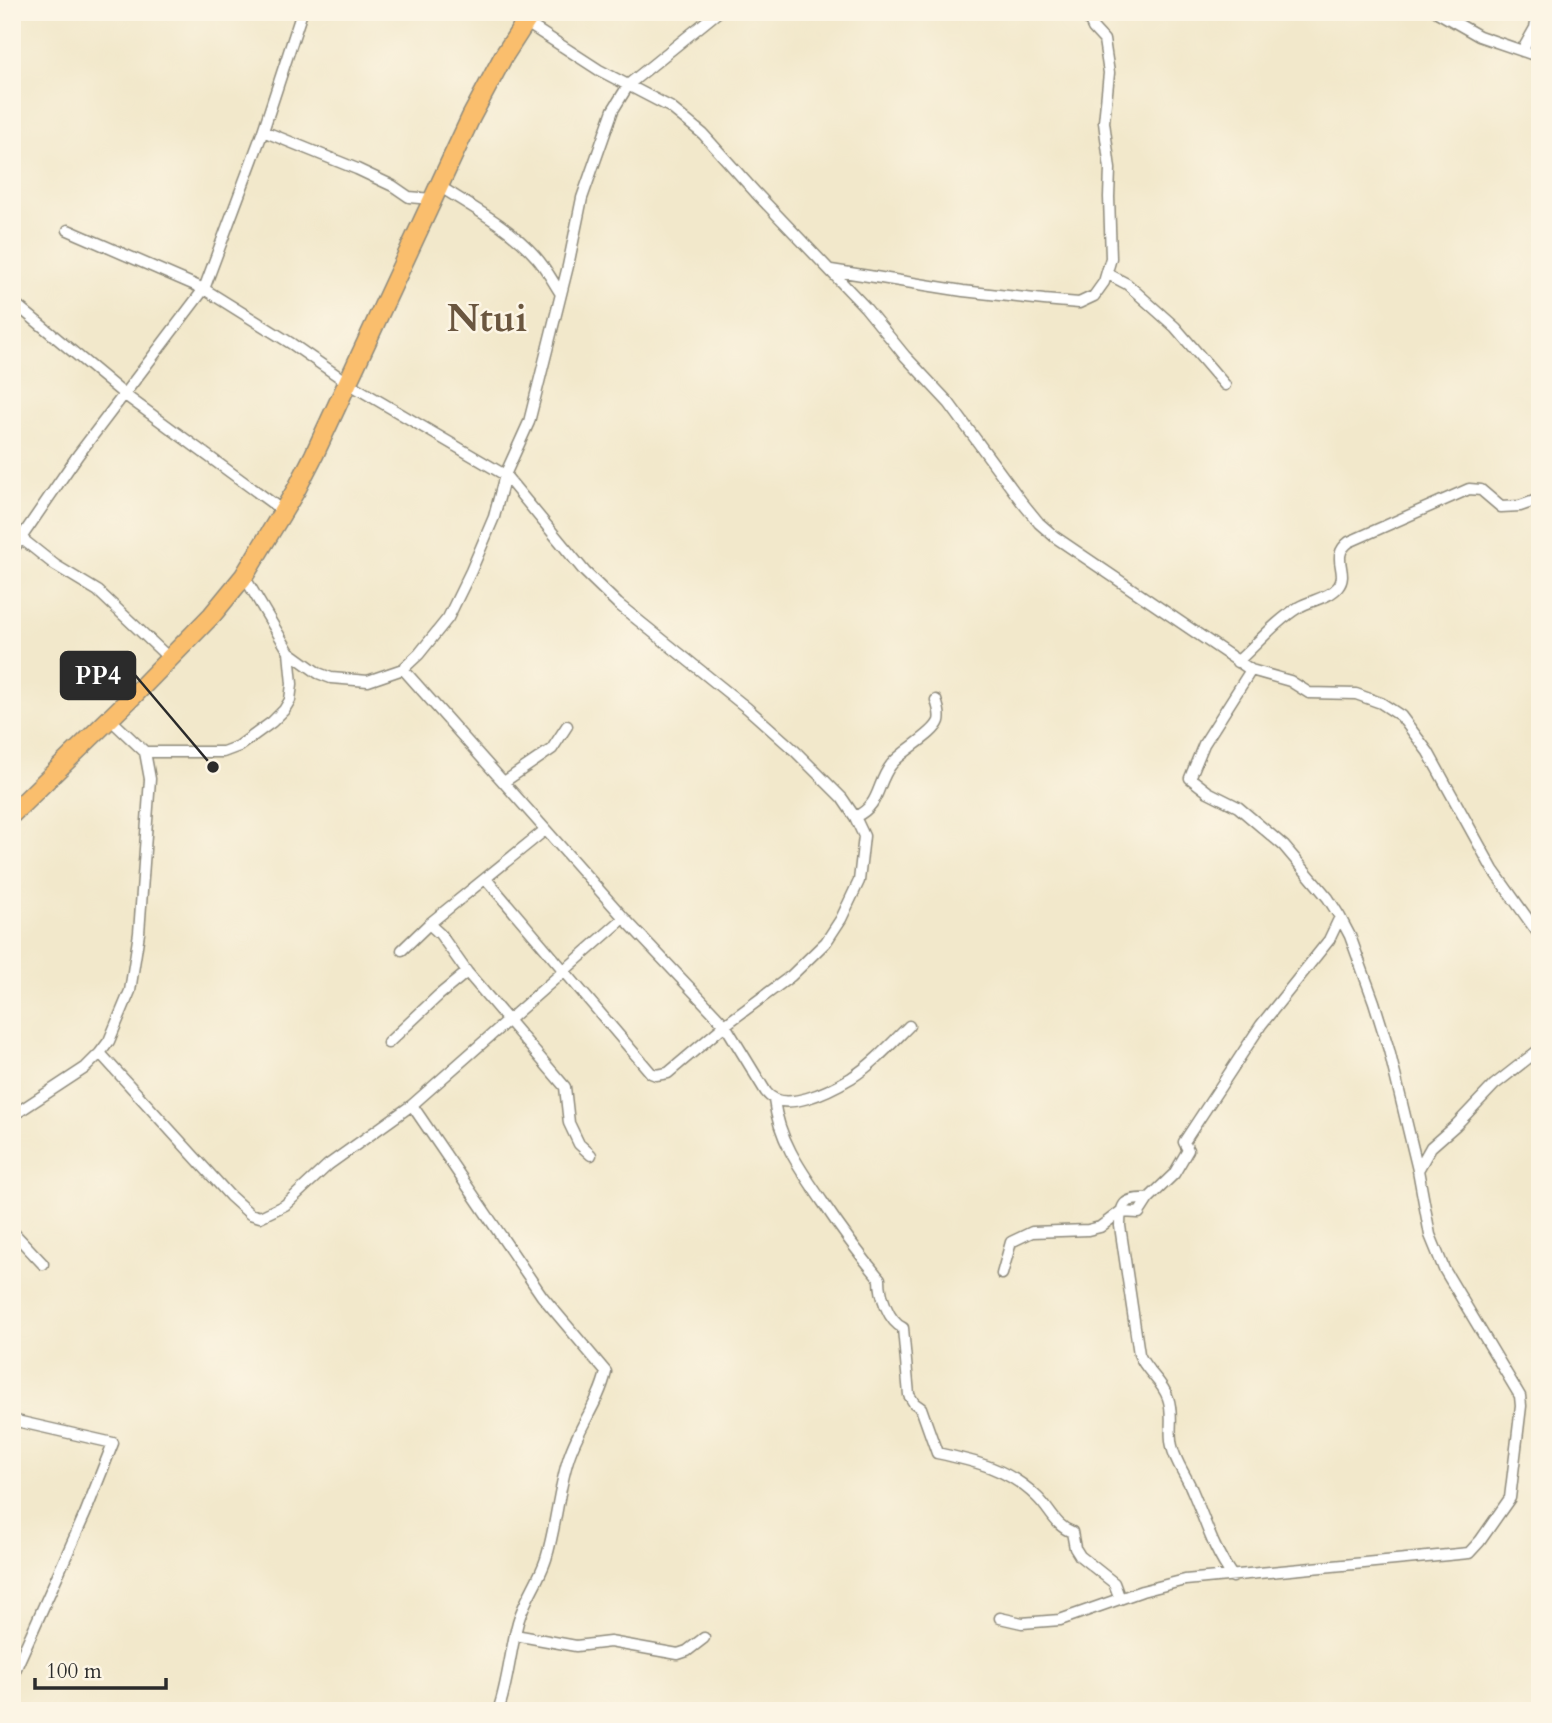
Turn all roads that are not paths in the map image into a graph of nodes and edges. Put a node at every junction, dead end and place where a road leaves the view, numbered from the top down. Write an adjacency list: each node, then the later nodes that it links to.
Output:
1 (718, 12): 9 (street)
2 (1086, 12): 14 (street)
3 (1437, 12): 7 (street)
4 (1538, 12): 7 (street)
5 (299, 14): 10 (street)
6 (529, 17): 9 (street); 11 (highway)
7 (1522, 51): 8 (street)
8 (1540, 57)
9 (629, 84): 13 (street); 16 (street)
10 (263, 131): 11 (street); 15 (street)
11 (435, 193): 16 (street); 18 (highway)
12 (68, 230): 15 (street)
13 (831, 270): 14 (street); 29 (street)
14 (1108, 274): 19 (street)
15 (204, 289): 18 (street); 20 (street)
16 (561, 294): 21 (street)
17 (12, 301): 20 (street)
18 (348, 383): 21 (street); 23 (highway)
19 (1225, 385)
20 (125, 395): 23 (street); 24 (street)
21 (505, 475): 30 (street); 38 (street)
22 (1540, 499): 29 (street)
23 (283, 511): 26 (highway)
24 (21, 538): 25 (street); 28 (street)
25 (12, 551)
26 (244, 576): 27 (street); 28 (highway)
27 (289, 652): 30 (street); 35 (street)
28 (170, 659): 33 (highway)
29 (1237, 662): 31 (street)
30 (403, 669): 36 (street)
31 (1251, 670): 41 (street); 44 (street)
32 (936, 700): 38 (street)
33 (110, 719): 35 (street); 37 (highway)
34 (567, 726): 36 (street)
35 (145, 752): 53 (street)
36 (504, 782): 39 (street)
37 (12, 814)
38 (856, 817): 49 (street)
39 (545, 830): 40 (street); 42 (street)
40 (486, 879): 43 (street); 46 (street)
41 (1340, 917): 58 (street); 59 (street)
42 (624, 918): 46 (street); 49 (street)
43 (432, 922): 45 (street); 47 (street)
44 (1540, 936)
45 (402, 950)
46 (564, 971): 48 (street); 49 (street)
47 (467, 972): 48 (street); 51 (street)
48 (507, 1021): 55 (street); 57 (street)
49 (725, 1025): 54 (street)
50 (909, 1026): 54 (street)
51 (388, 1043)
52 (1540, 1049): 58 (street)
53 (100, 1053): 55 (street); 56 (street)
54 (774, 1100): 65 (street)
55 (412, 1105): 67 (street)
56 (12, 1116)
57 (591, 1155)
58 (1418, 1170): 64 (street)
59 (1120, 1212): 62 (street); 64 (street)
60 (12, 1231): 61 (street)
61 (43, 1264)
62 (1002, 1274)
63 (12, 1420): 69 (street)
64 (1233, 1577): 65 (street)
65 (1120, 1599): 66 (street)
66 (1000, 1618)
67 (515, 1635): 68 (street); 70 (street)
68 (704, 1638)
69 (12, 1677)
70 (498, 1711)

